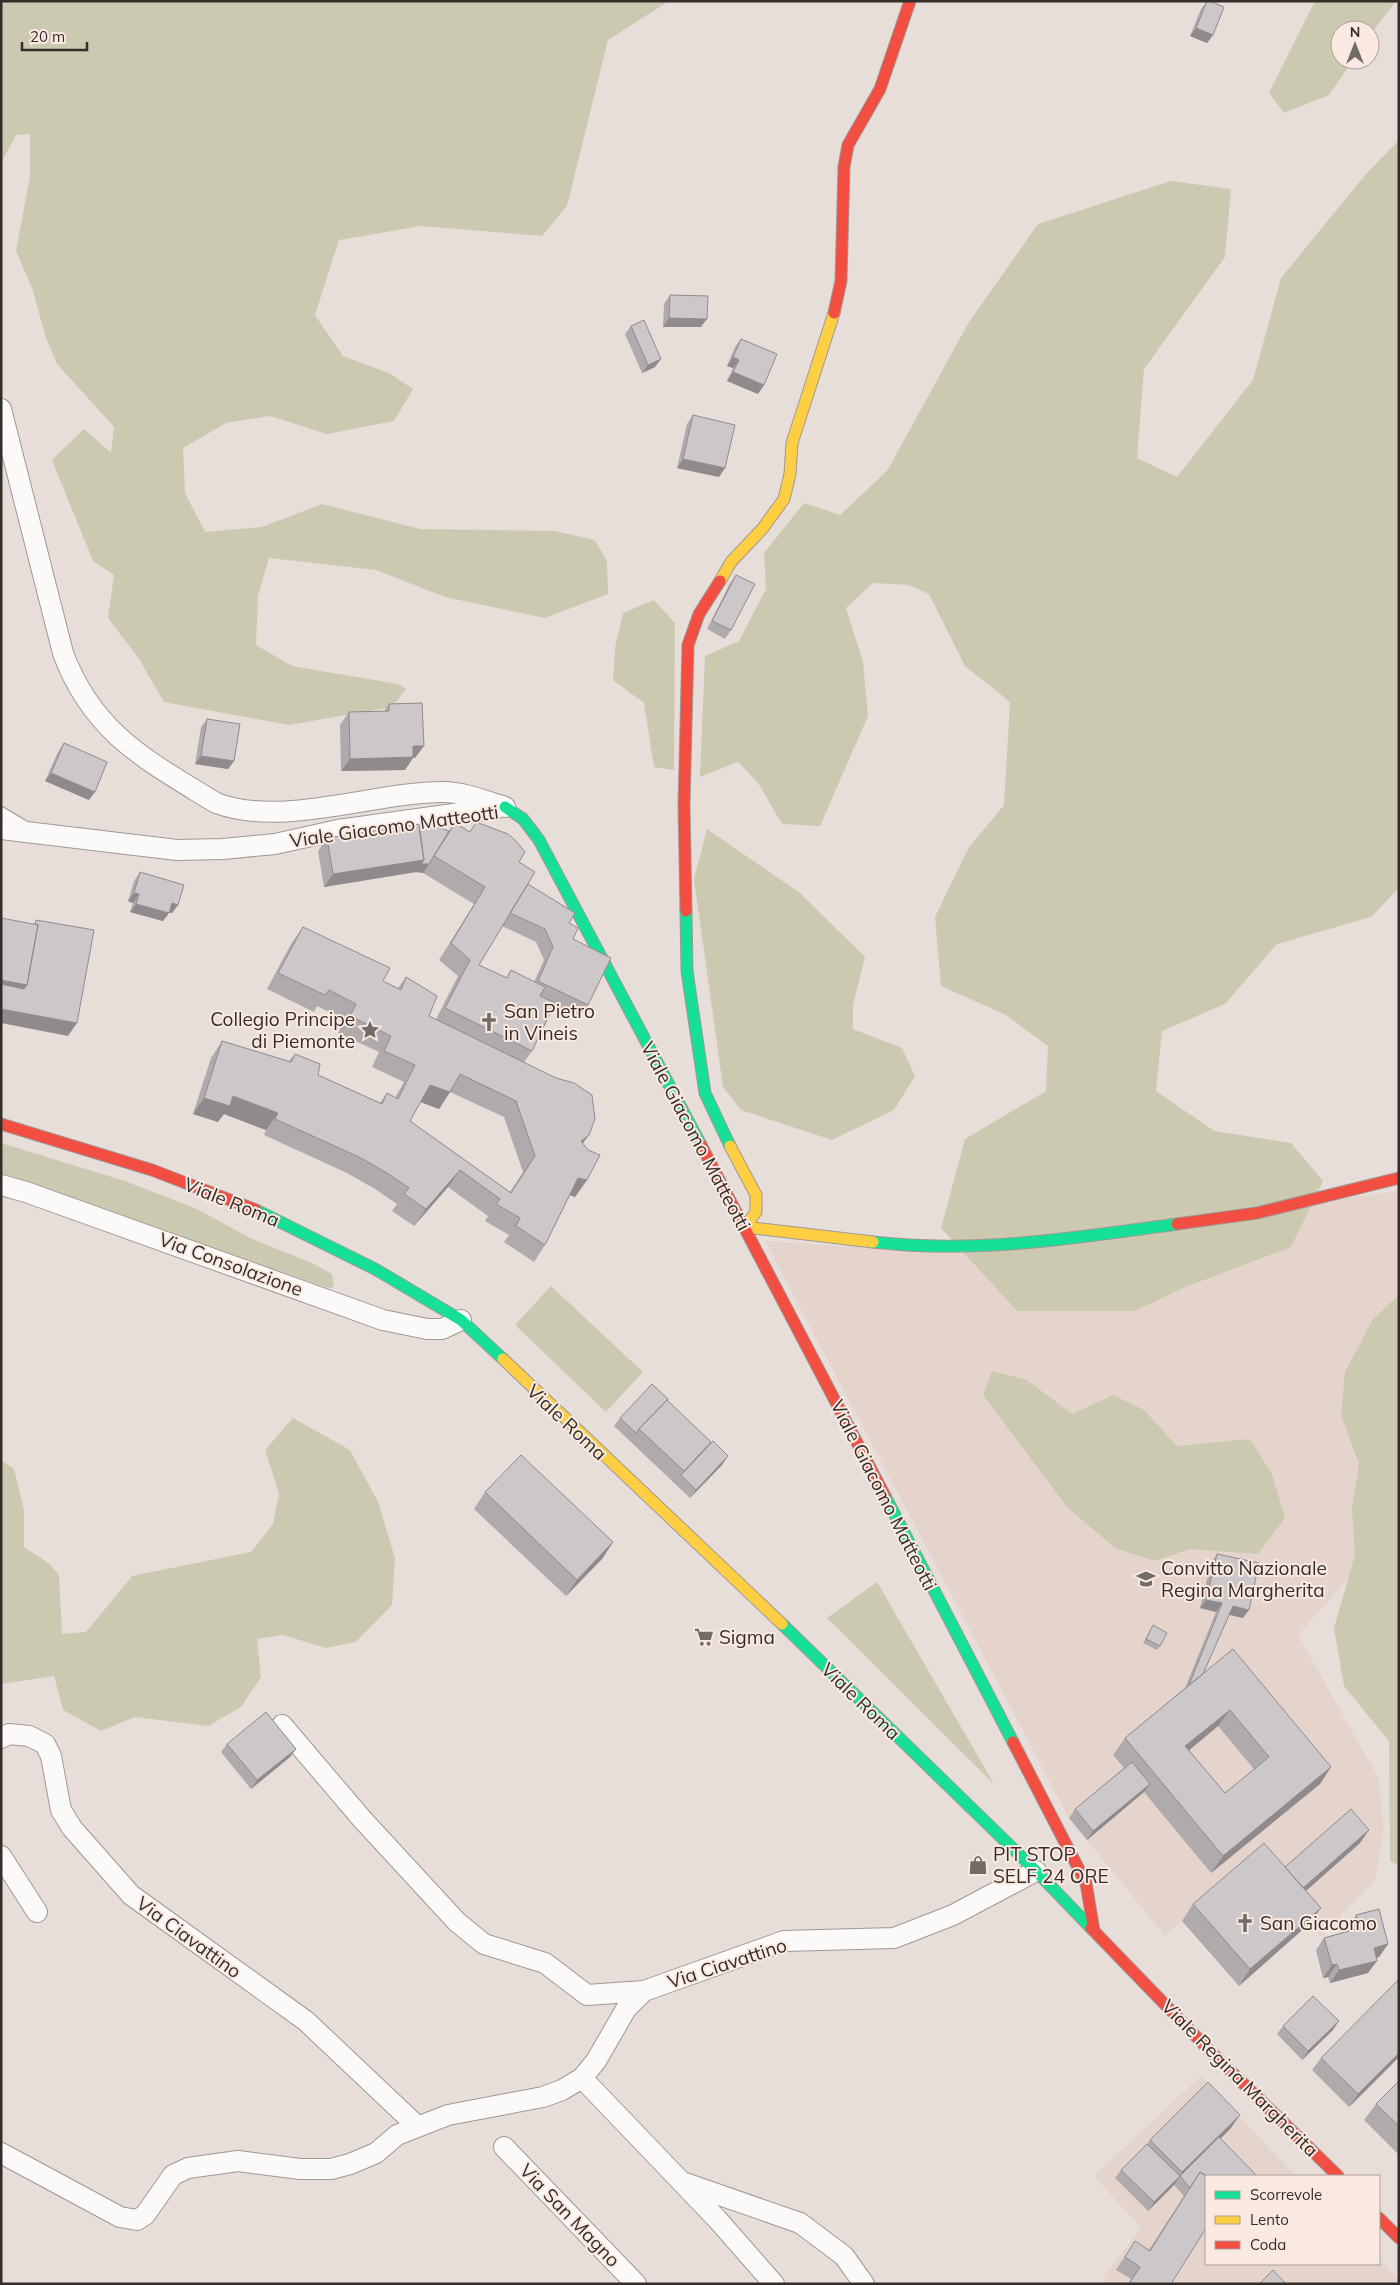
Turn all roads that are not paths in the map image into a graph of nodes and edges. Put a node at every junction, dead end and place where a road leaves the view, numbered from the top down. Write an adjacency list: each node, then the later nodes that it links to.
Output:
1 (910, 1): 10 (street)
2 (1, 409): 3 (street)
3 (505, 807): 6 (street, Viale Giacomo Matteotti); 10 (street, Viale Giacomo Matteotti)
4 (1, 812): 6 (lane)
5 (1, 829): 6 (street, Viale Giacomo Matteotti)
6 (35, 832)
7 (1, 1124): 11 (street, Viale Roma)
8 (1399, 1178): 10 (street)
9 (1, 1185): 11 (street, Via Consolazione)
10 (745, 1227): 17 (street, Viale Giacomo Matteotti)
11 (461, 1320): 15 (street, Viale Roma)
12 (282, 1725): 18 (street, Via Ciavattino)
13 (1, 1738): 20 (street, Via Ciavattino)
14 (1, 1856): 16 (street)
15 (1036, 1871): 17 (street, Viale Roma); 18 (street, Via Ciavattino)
16 (37, 1912)
17 (1094, 1931): 23 (street, Viale Regina Margherita)
18 (644, 1991): 19 (street, Via Ciavattino)
19 (582, 2078): 20 (street, Via Ciavattino); 24 (street)
20 (417, 2126): 22 (street, Via Ciavattino)
21 (504, 2147): 27 (street, Via San Magno)
22 (1, 2153)
23 (1337, 2175)
24 (680, 2182): 28 (street); 29 (street)
25 (1380, 2219): 26 (street)
26 (1399, 2238)
27 (636, 2284)
28 (774, 2284)
29 (864, 2284)

